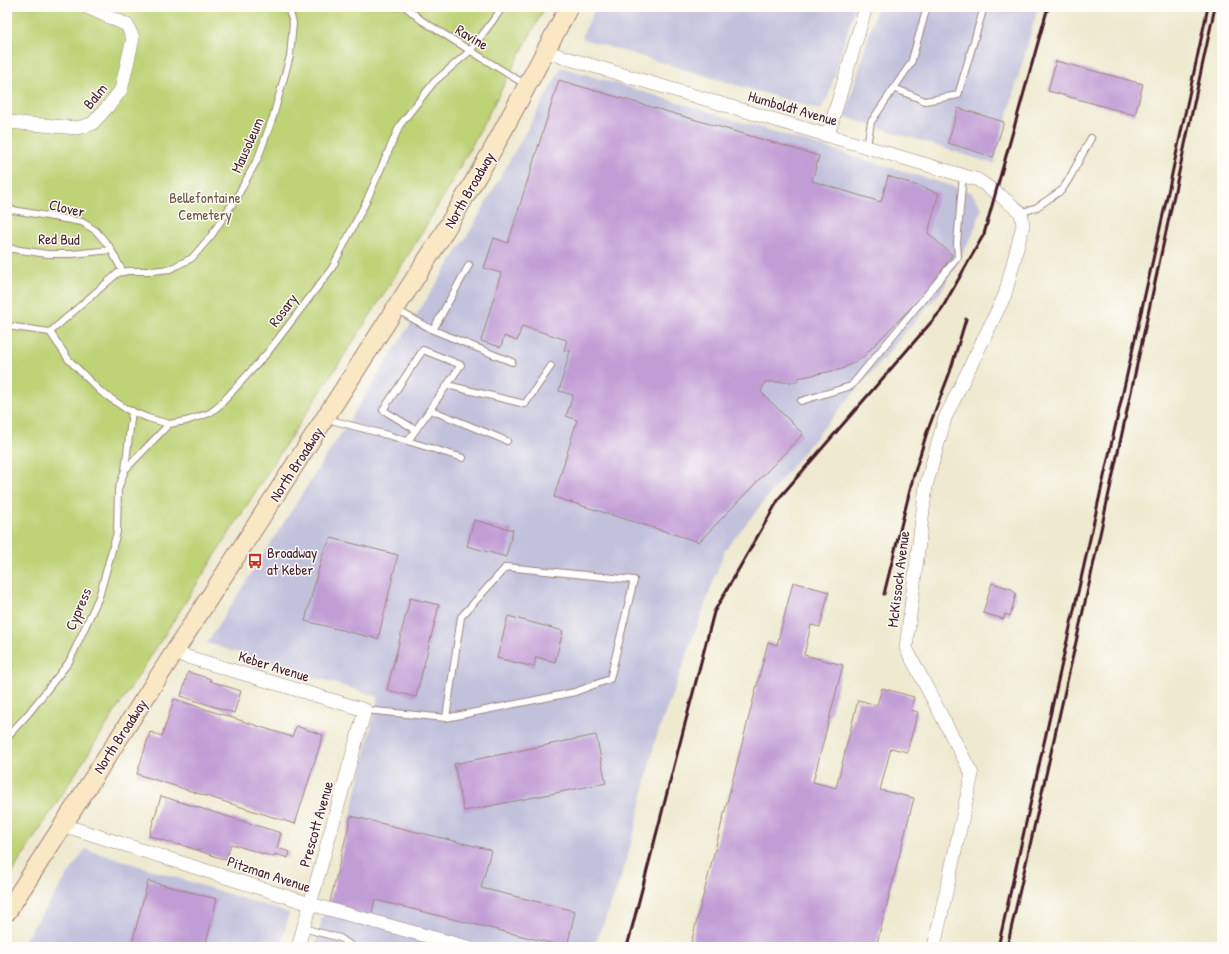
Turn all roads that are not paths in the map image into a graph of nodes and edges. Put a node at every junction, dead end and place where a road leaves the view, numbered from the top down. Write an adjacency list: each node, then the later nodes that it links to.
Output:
1 (87, 7): 13 (street, Balm)
2 (288, 7): 23 (lane, Mausoleum)
3 (406, 7): 9 (lane, Ravine)
4 (503, 7): 9 (lane, Rosary)
5 (570, 7): 10 (main road, North Broadway)
6 (866, 7): 14 (street)
7 (927, 7): 12 (lane)
8 (984, 7): 12 (lane)
9 (470, 50): 11 (lane, Ravine); 35 (lane, Rosary)
10 (546, 52): 11 (main road, North Broadway); 14 (street, Humboldt Avenue)
11 (527, 86): 24 (main road, North Broadway)
12 (894, 88): 16 (lane)
13 (7, 122)
14 (828, 135): 16 (street, Humboldt Avenue)
15 (1091, 138): 19 (lane)
16 (867, 146): 17 (street, Humboldt Avenue)
17 (963, 175): 19 (street, Humboldt Avenue); 31 (lane)
18 (7, 208): 21 (lane, Clover)
19 (1021, 213): 52 (street, McKissock Avenue)
20 (7, 248): 21 (lane, Red Bud)
21 (111, 250): 23 (lane, Clover)
22 (469, 265): 26 (lane)
23 (123, 272): 27 (lane)
24 (396, 310): 26 (lane); 34 (main road, North Broadway)
25 (7, 326): 27 (lane)
26 (433, 330): 28 (lane)
27 (50, 332): 33 (lane, Rosary)
28 (512, 362)
29 (551, 366): 30 (lane)
30 (447, 385): 32 (lane); 36 (lane)
31 (801, 401)
32 (431, 410): 36 (lane); 38 (lane)
33 (132, 411): 35 (lane, Rosary); 40 (lane, Cypress)
34 (326, 418): 37 (lane); 41 (main road, North Broadway)
35 (169, 424): 40 (lane, Cypress)
36 (416, 430): 37 (lane)
37 (408, 441): 39 (lane)
38 (508, 441)
39 (463, 458)
40 (125, 470): 44 (lane, Cypress)
41 (174, 653): 42 (street, Keber Avenue); 45 (main road, North Broadway)
42 (365, 710): 43 (lane); 46 (street, Prescott Avenue)
43 (446, 718): 43 (lane)
44 (7, 737)
45 (63, 825): 46 (street, Pitzman Avenue); 47 (main road, North Broadway)
46 (310, 904): 48 (street, Prescott Avenue); 51 (street, Pitzman Avenue)
47 (7, 912)
48 (303, 928): 49 (street, Prescott Avenue); 50 (lane)
49 (298, 947)
50 (353, 947)
51 (467, 947)
52 (934, 947)

